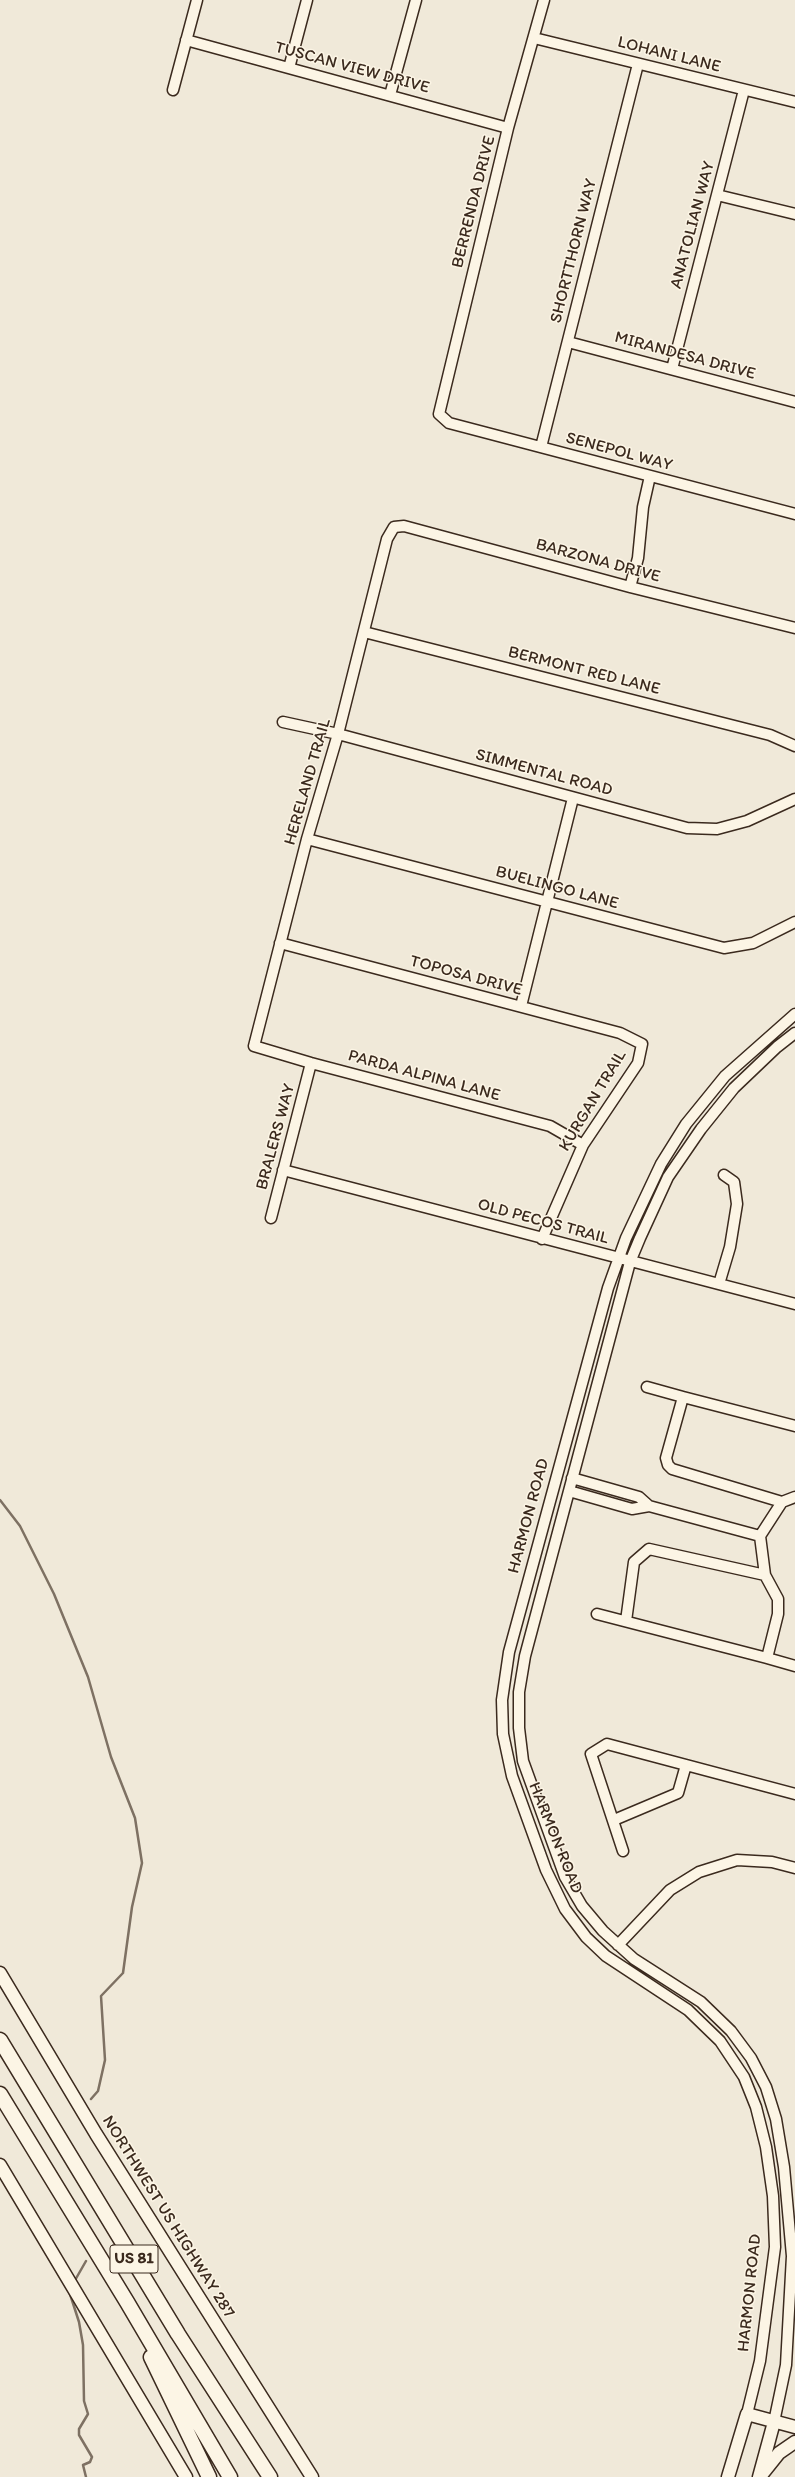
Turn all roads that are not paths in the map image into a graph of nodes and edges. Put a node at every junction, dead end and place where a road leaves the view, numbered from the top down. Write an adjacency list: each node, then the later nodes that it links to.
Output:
1 (197, 0): 6 (street)
2 (307, 0): 8 (street)
3 (416, 0): 11 (street)
4 (544, 0): 5 (street, BERRENDA DRIVE)
5 (534, 38): 7 (street, LOHANI LANE); 13 (street, BERRENDA DRIVE)
6 (186, 40): 8 (street, TUSCAN VIEW DRIVE); 9 (street)
7 (638, 64): 10 (street, LOHANI LANE); 16 (street, SHORTTHORN WAY)
8 (288, 68): 11 (street, TUSCAN VIEW DRIVE)
9 (173, 90)
10 (744, 90): 12 (street, LOHANI LANE); 14 (street, ANATOLIAN WAY)
11 (390, 96): 13 (street, TUSCAN VIEW DRIVE)
12 (795, 102)
13 (508, 128): 19 (street, BERRENDA DRIVE)
14 (717, 195): 15 (street); 17 (street, ANATOLIAN WAY)
15 (795, 214)
16 (568, 342): 17 (street, MIRANDESA DRIVE); 20 (street, SHORTTHORN WAY)
17 (672, 369): 18 (street, MIRANDESA DRIVE)
18 (795, 402)
19 (439, 414): 20 (street, SENEPOL WAY)
20 (541, 447): 21 (street, SENEPOL WAY)
21 (650, 476): 22 (street, SENEPOL WAY); 24 (street)
22 (795, 514)
23 (394, 527): 24 (street, BARZONA DRIVE); 26 (street, HERELAND TRAIL)
24 (630, 587): 25 (street, BARZONA DRIVE)
25 (795, 628)
26 (364, 632): 28 (street, HERELAND TRAIL); 29 (street, BERMONT RED LANE)
27 (283, 722): 28 (street, SIMMENTAL ROAD)
28 (338, 734): 30 (street, SIMMENTAL ROAD); 32 (street, HERELAND TRAIL)
29 (795, 746)
30 (573, 798): 31 (street, SIMMENTAL ROAD); 33 (street)
31 (795, 799)
32 (308, 839): 33 (street, BUELINGO LANE); 35 (street, HERELAND TRAIL)
33 (547, 902): 34 (street, BUELINGO LANE); 36 (street)
34 (795, 922)
35 (280, 943): 36 (street, TOPOSA DRIVE); 40 (street, HERELAND TRAIL)
36 (521, 1006): 39 (street, TOPOSA DRIVE)
37 (795, 1014): 47 (street, HARMON ROAD)
38 (795, 1033): 48 (street, HARMON ROAD)
39 (642, 1044): 42 (street, KURGAN TRAIL)
40 (254, 1046): 41 (street, PARDA ALPINA LANE)
41 (312, 1063): 42 (street, PARDA ALPINA LANE); 43 (street, BRALERS WAY)
42 (583, 1145): 46 (street, KURGAN TRAIL)
43 (283, 1170): 45 (street, BRALERS WAY); 46 (street, OLD PECOS TRAIL)
44 (724, 1175): 49 (street)
45 (271, 1218)
46 (542, 1239): 47 (street, OLD PECOS TRAIL)
47 (618, 1258): 48 (street, OLD PECOS TRAIL); 76 (street, HARMON ROAD)
48 (630, 1262): 49 (street, OLD PECOS TRAIL); 54 (street, HARMON ROAD)
49 (719, 1284): 50 (street, OLD PECOS TRAIL)
50 (795, 1304)
51 (647, 1388): 52 (street)
52 (683, 1397): 53 (street); 57 (street)
53 (795, 1426)
54 (572, 1478): 55 (street, HARMON ROAD); 58 (street)
55 (569, 1491): 58 (street); 70 (street, HARMON ROAD)
56 (795, 1497): 57 (street)
57 (782, 1502): 59 (street)
58 (649, 1506): 59 (street)
59 (760, 1536): 60 (street)
60 (765, 1575): 62 (street); 63 (street)
61 (597, 1614): 62 (street)
62 (626, 1621): 63 (street)
63 (767, 1658): 64 (street)
64 (795, 1666)
65 (686, 1766): 66 (street); 67 (street); 67 (street)
66 (795, 1794)
67 (614, 1820): 68 (street)
68 (623, 1851)
69 (795, 1868): 70 (street)
70 (618, 1945): 77 (street, HARMON ROAD)
71 (0, 1973): 86 (main road, NORTHWEST US HIGHWAY 287)
72 (0, 2040): 78 (highway, US 81)
73 (0, 2094): 75 (highway, US 81)
74 (0, 2165): 81 (main road)
75 (127, 2302): 82 (highway); 83 (highway, US 81)
76 (747, 2414): 77 (main road); 87 (main road, HARMON ROAD)
77 (774, 2422): 79 (main road); 88 (main road, HARMON ROAD)
78 (239, 2426): 84 (highway, US 81); 85 (highway)
79 (795, 2427)
80 (795, 2442): 88 (main road)
81 (186, 2477)
82 (209, 2477)
83 (230, 2477)
84 (270, 2477)
85 (276, 2477)
86 (312, 2477)
87 (728, 2477)
88 (760, 2477)

